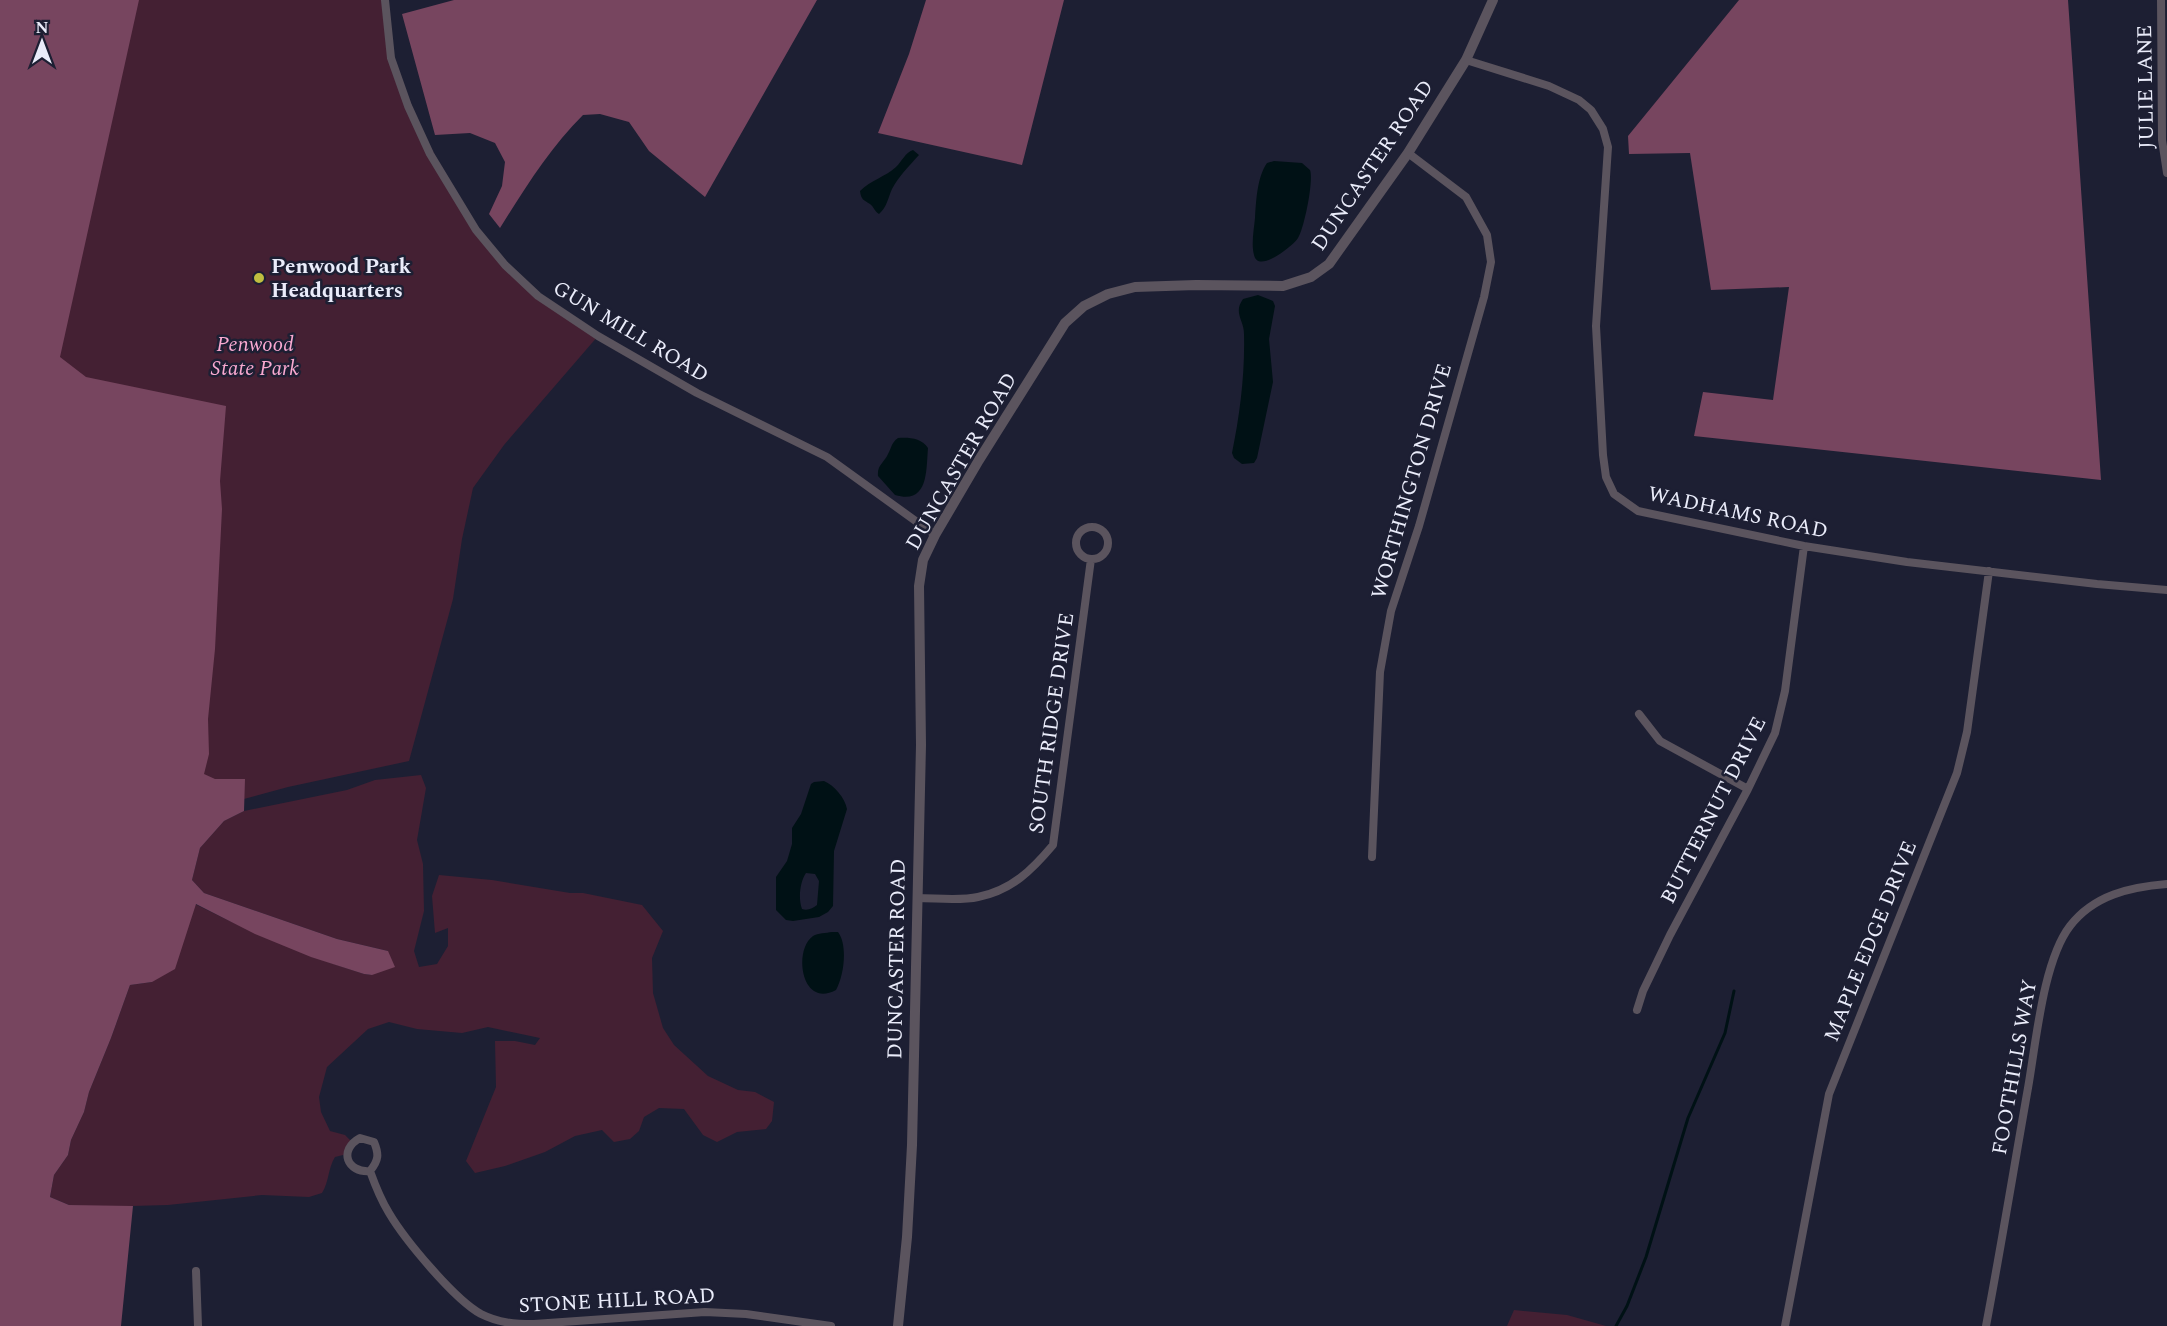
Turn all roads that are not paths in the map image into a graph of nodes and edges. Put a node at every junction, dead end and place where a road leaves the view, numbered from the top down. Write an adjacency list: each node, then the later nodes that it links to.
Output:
1 (385, 0): 7 (street, GUN MILL ROAD)
2 (1493, 0): 4 (street, DUNCASTER ROAD)
3 (2161, 0): 6 (street, JULIE LANE)
4 (1466, 60): 5 (street, DUNCASTER ROAD); 8 (street, WADHAMS ROAD)
5 (1408, 153): 7 (street, DUNCASTER ROAD); 14 (street, WORTHINGTON DRIVE)
6 (2167, 173)
7 (935, 535): 16 (street, DUNCASTER ROAD)
8 (1804, 546): 10 (street, WADHAMS ROAD); 13 (street, BUTTERNUT DRIVE)
9 (1091, 559): 16 (street, SOUTH RIDGE DRIVE)
10 (1989, 571): 11 (street, WADHAMS ROAD); 23 (street, MAPLE EDGE DRIVE)
11 (2167, 590)
12 (1639, 714): 13 (street)
13 (1748, 789): 17 (street, BUTTERNUT DRIVE)
14 (1372, 857)
15 (2167, 884): 24 (street, FOOTHILLS WAY)
16 (917, 898): 22 (street, DUNCASTER ROAD)
17 (1637, 1010)
18 (370, 1171): 21 (street, STONE HILL ROAD)
19 (196, 1271): 20 (street)
20 (198, 1326)
21 (831, 1326)
22 (898, 1326)
23 (1785, 1326)
24 (1986, 1326)

